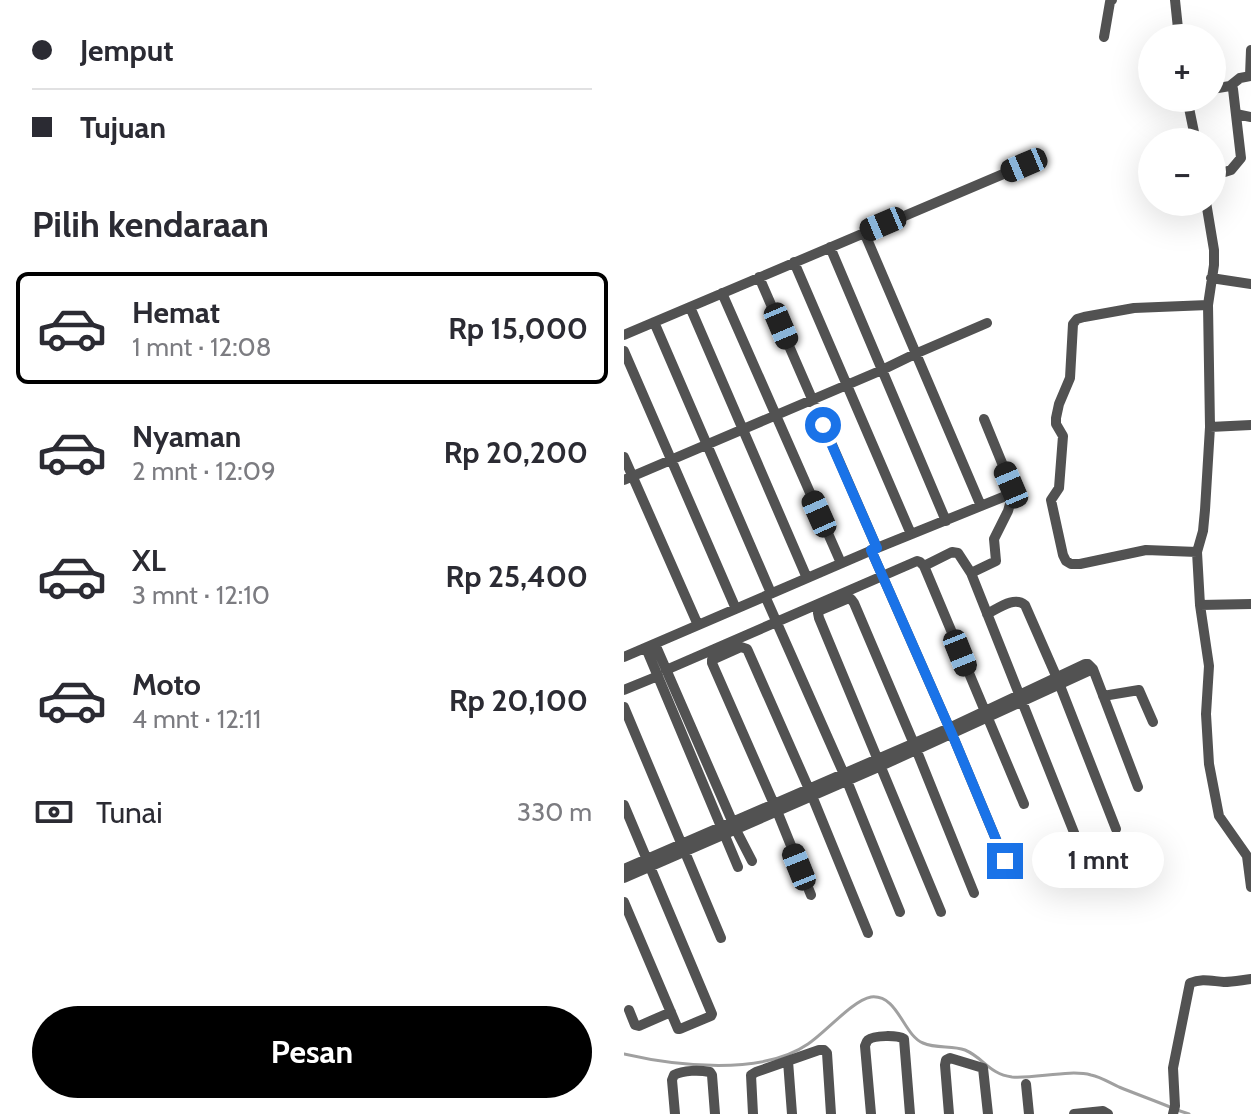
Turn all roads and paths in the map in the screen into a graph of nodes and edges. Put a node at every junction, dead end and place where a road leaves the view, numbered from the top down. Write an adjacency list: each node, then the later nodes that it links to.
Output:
1 (1112, 0): 4 (street)
2 (1175, 0): 3 (street)
3 (1178, 24)
4 (1104, 37)
5 (1251, 50): 6 (street)
6 (1251, 76): 7 (street)
7 (1230, 86): 8 (street); 9 (street)
8 (1226, 87)
9 (1236, 114): 10 (street); 12 (street)
10 (1251, 117)
11 (1041, 158): 14 (street)
12 (1226, 172)
13 (1208, 216): 18 (street)
14 (864, 232): 15 (street); 27 (street)
15 (830, 247): 16 (street); 28 (street)
16 (794, 262): 17 (street); 29 (street)
17 (759, 277): 20 (street); 30 (street)
18 (1211, 278): 19 (street); 21 (street)
19 (1251, 284)
20 (722, 293): 22 (street); 31 (street)
21 (1208, 305): 34 (street); 45 (street)
22 (690, 307): 23 (street); 35 (street)
23 (654, 322): 25 (street); 36 (street)
24 (987, 323): 27 (street)
25 (624, 335)
26 (624, 351): 38 (street)
27 (915, 354): 28 (street); 41 (street)
28 (882, 370): 29 (street); 42 (street)
29 (847, 385): 30 (street); 43 (street)
30 (813, 400): 31 (street); 44 (street)
31 (776, 415): 35 (street); 46 (street)
32 (984, 419): 40 (street)
33 (1251, 425): 34 (street)
34 (1210, 427): 45 (street)
35 (743, 430): 36 (street); 50 (street)
36 (707, 445): 38 (street); 51 (street)
37 (624, 457): 39 (street)
38 (672, 460): 39 (street); 54 (street)
39 (628, 479): 57 (street)
40 (1013, 493): 41 (street); 48 (street)
41 (981, 506): 42 (street)
42 (946, 521): 43 (street)
43 (911, 534): 44 (street)
44 (874, 549): 46 (street); 49 (street)
45 (1197, 552): 53 (street)
46 (841, 563): 50 (street)
47 (924, 566): 48 (street); 49 (street); 66 (street)
48 (971, 573): 55 (street)
49 (883, 576): 56 (street); 68 (street)
50 (807, 578): 51 (street)
51 (768, 595): 54 (street); 56 (street)
52 (1251, 604): 53 (street)
53 (1200, 605): 87 (street)
54 (736, 609): 57 (street)
55 (987, 614): 61 (street); 64 (street)
56 (777, 622): 60 (street); 71 (street)
57 (698, 625): 58 (street)
58 (651, 646): 59 (street); 60 (street)
59 (624, 657)
60 (662, 673): 62 (street); 77 (street)
61 (1058, 682): 63 (street); 64 (street); 78 (street)
62 (624, 690)
63 (1103, 696): 67 (street); 72 (street)
64 (1022, 698): 66 (street); 79 (street)
65 (624, 707): 80 (street)
66 (985, 715): 68 (street); 74 (street)
67 (1153, 722)
68 (950, 731): 69 (street); 82 (street)
69 (915, 747): 70 (street); 70 (street); 88 (street)
70 (880, 763): 71 (street); 92 (street)
71 (845, 778): 73 (street); 91 (street)
72 (1138, 787)
73 (810, 792): 76 (street); 76 (street); 93 (street)
74 (1024, 804)
75 (624, 805): 83 (street)
76 (775, 807): 77 (street); 89 (street)
77 (729, 829): 80 (street); 81 (street); 84 (street)
78 (1116, 829)
79 (1075, 835)
80 (683, 848): 83 (street); 94 (street)
81 (752, 861)
82 (1005, 861)
83 (648, 863): 85 (street); 86 (street); 98 (street)
84 (738, 867)
85 (624, 869)
86 (624, 878)
87 (1251, 887)
88 (974, 893)
89 (811, 895)
90 (624, 902): 98 (street)
91 (900, 912)
92 (941, 912)
93 (868, 933)
94 (721, 938)
95 (1251, 979): 101 (street)
96 (624, 997): 97 (street)
97 (627, 1011): 98 (street)
98 (671, 1012)
99 (788, 1061): 104 (street); 105 (street); 106 (street)
100 (1026, 1084): 111 (street)
101 (1174, 1110)
102 (675, 1114): 103 (street)
103 (715, 1114)
104 (753, 1114)
105 (792, 1114)
106 (831, 1114)
107 (871, 1114): 108 (street)
108 (910, 1114)
109 (949, 1114): 110 (street)
110 (988, 1114)
111 (1029, 1114)
112 (1074, 1114): 113 (street)
113 (1108, 1114)

